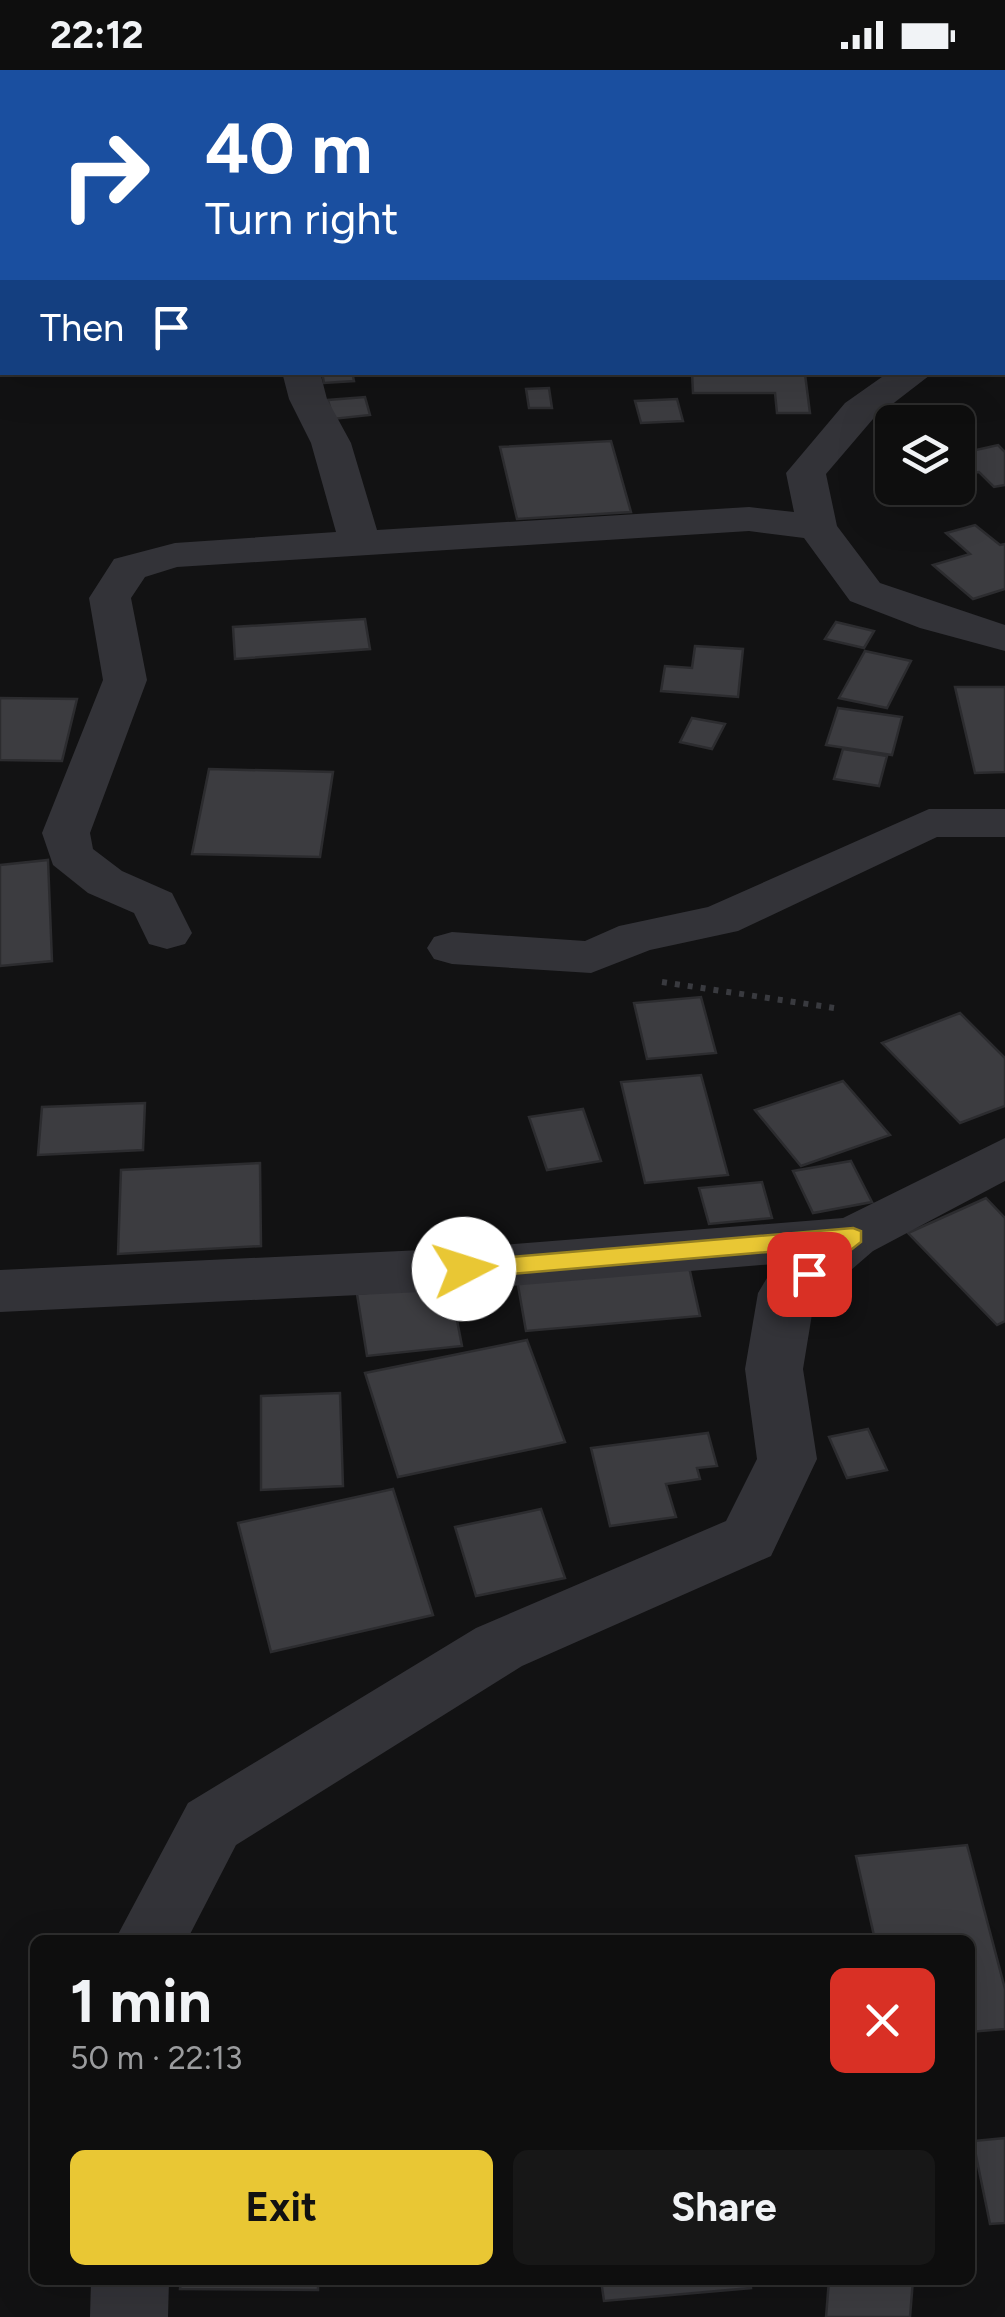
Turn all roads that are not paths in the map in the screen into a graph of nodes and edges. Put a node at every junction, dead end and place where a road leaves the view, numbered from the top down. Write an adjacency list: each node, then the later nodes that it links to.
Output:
1 (302, 375): 4 (street)
2 (911, 375): 3 (street)
3 (816, 526): 4 (street); 5 (street)
4 (360, 543): 7 (street)
5 (1005, 638)
6 (1005, 823): 8 (street)
7 (167, 934)
8 (452, 948)
9 (1005, 1157): 10 (street)
10 (853, 1236): 11 (street); 12 (street)
11 (0, 1291)
12 (153, 1935)
13 (130, 2285): 14 (street)
14 (129, 2317)

